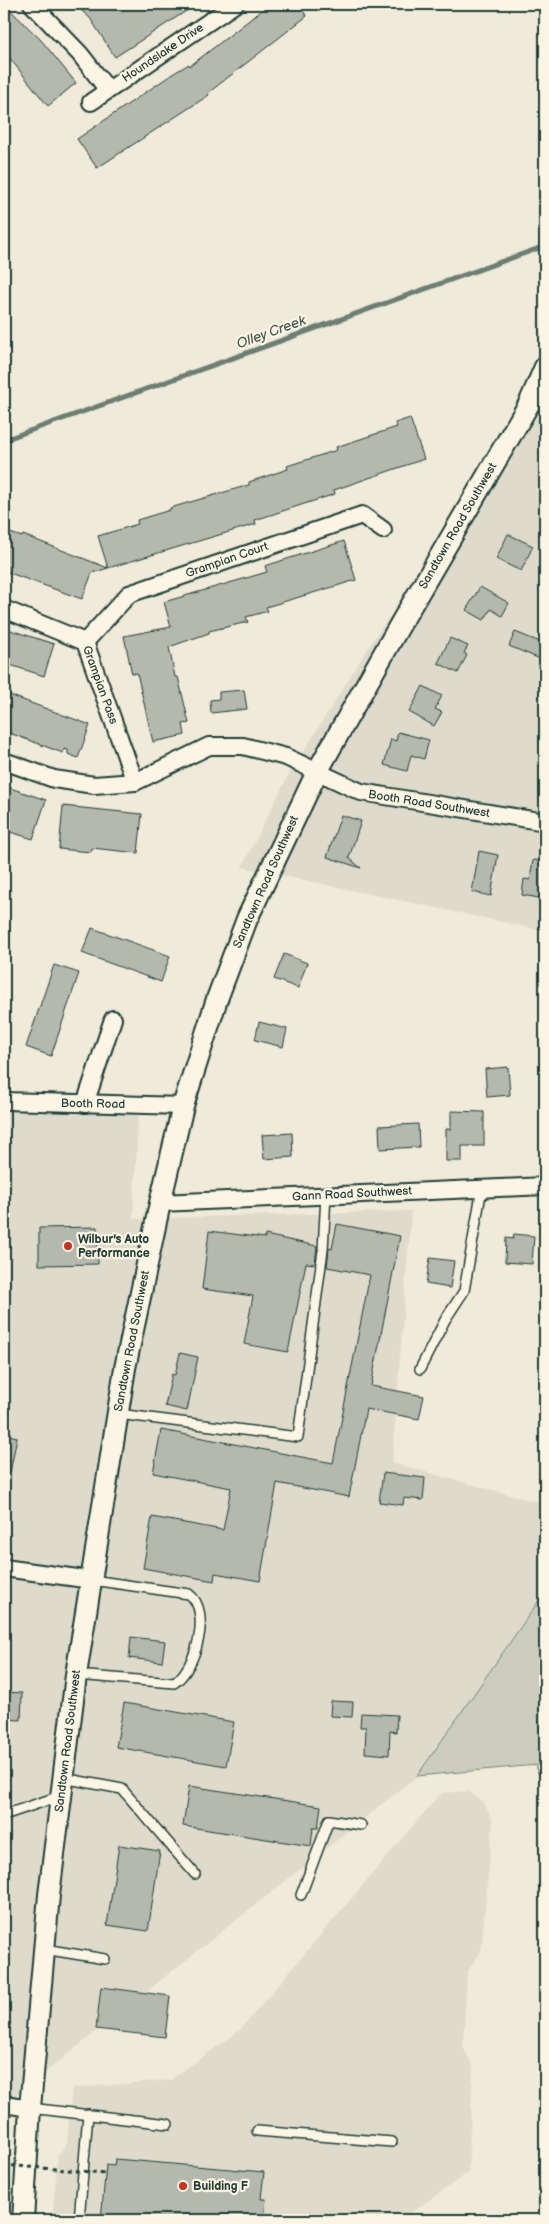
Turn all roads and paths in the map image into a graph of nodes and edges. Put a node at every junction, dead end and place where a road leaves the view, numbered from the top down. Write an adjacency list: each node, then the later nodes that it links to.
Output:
1 (32, 4): 3 (street)
2 (234, 4): 3 (street, Houndslake Drive)
3 (108, 90): 4 (street, Houndslake Drive)
4 (91, 102)
5 (545, 367): 10 (street, Sandtown Road Southwest)
6 (383, 530): 8 (street, Grampian Court)
7 (4, 609): 8 (street, Grampian Pass)
8 (85, 642): 11 (street, Grampian Pass)
9 (4, 761): 11 (street)
10 (317, 772): 11 (street, Booth Road Southwest); 12 (street, Booth Road Southwest); 16 (street, Sandtown Road Southwest)
11 (135, 782)
12 (545, 822)
13 (113, 1019): 15 (street)
14 (4, 1101): 15 (street, Booth Road)
15 (85, 1104): 16 (street, Booth Road)
16 (183, 1106): 20 (street, Sandtown Road Southwest)
17 (545, 1186): 18 (street, Gann Road Southwest)
18 (482, 1188): 19 (street, Gann Road Southwest); 21 (lane)
19 (326, 1195): 20 (street, Gann Road Southwest); 22 (lane)
20 (160, 1203): 22 (street, Sandtown Road Southwest)
21 (420, 1369)
22 (117, 1414): 24 (street, Sandtown Road Southwest)
23 (4, 1568): 24 (street)
24 (92, 1580): 25 (street, Sandtown Road Southwest); 25 (lane)
25 (76, 1675): 26 (street, Sandtown Road Southwest)
26 (62, 1787): 27 (lane); 29 (lane); 31 (street, Sandtown Road Southwest)
27 (4, 1815)
28 (361, 1825): 30 (lane)
29 (194, 1874)
30 (301, 1895)
31 (44, 1949): 32 (lane); 34 (street, Sandtown Road Southwest)
32 (105, 1959)
33 (4, 2104): 34 (street)
34 (30, 2108): 35 (lane); 41 (street, Sandtown Road Southwest)
35 (88, 2114): 36 (lane); 42 (lane)
36 (168, 2124)
37 (257, 2131): 38 (lane)
38 (392, 2142)
39 (4, 2165): 40 (path, bridge)
40 (105, 2173)
41 (23, 2220)
42 (79, 2220)

